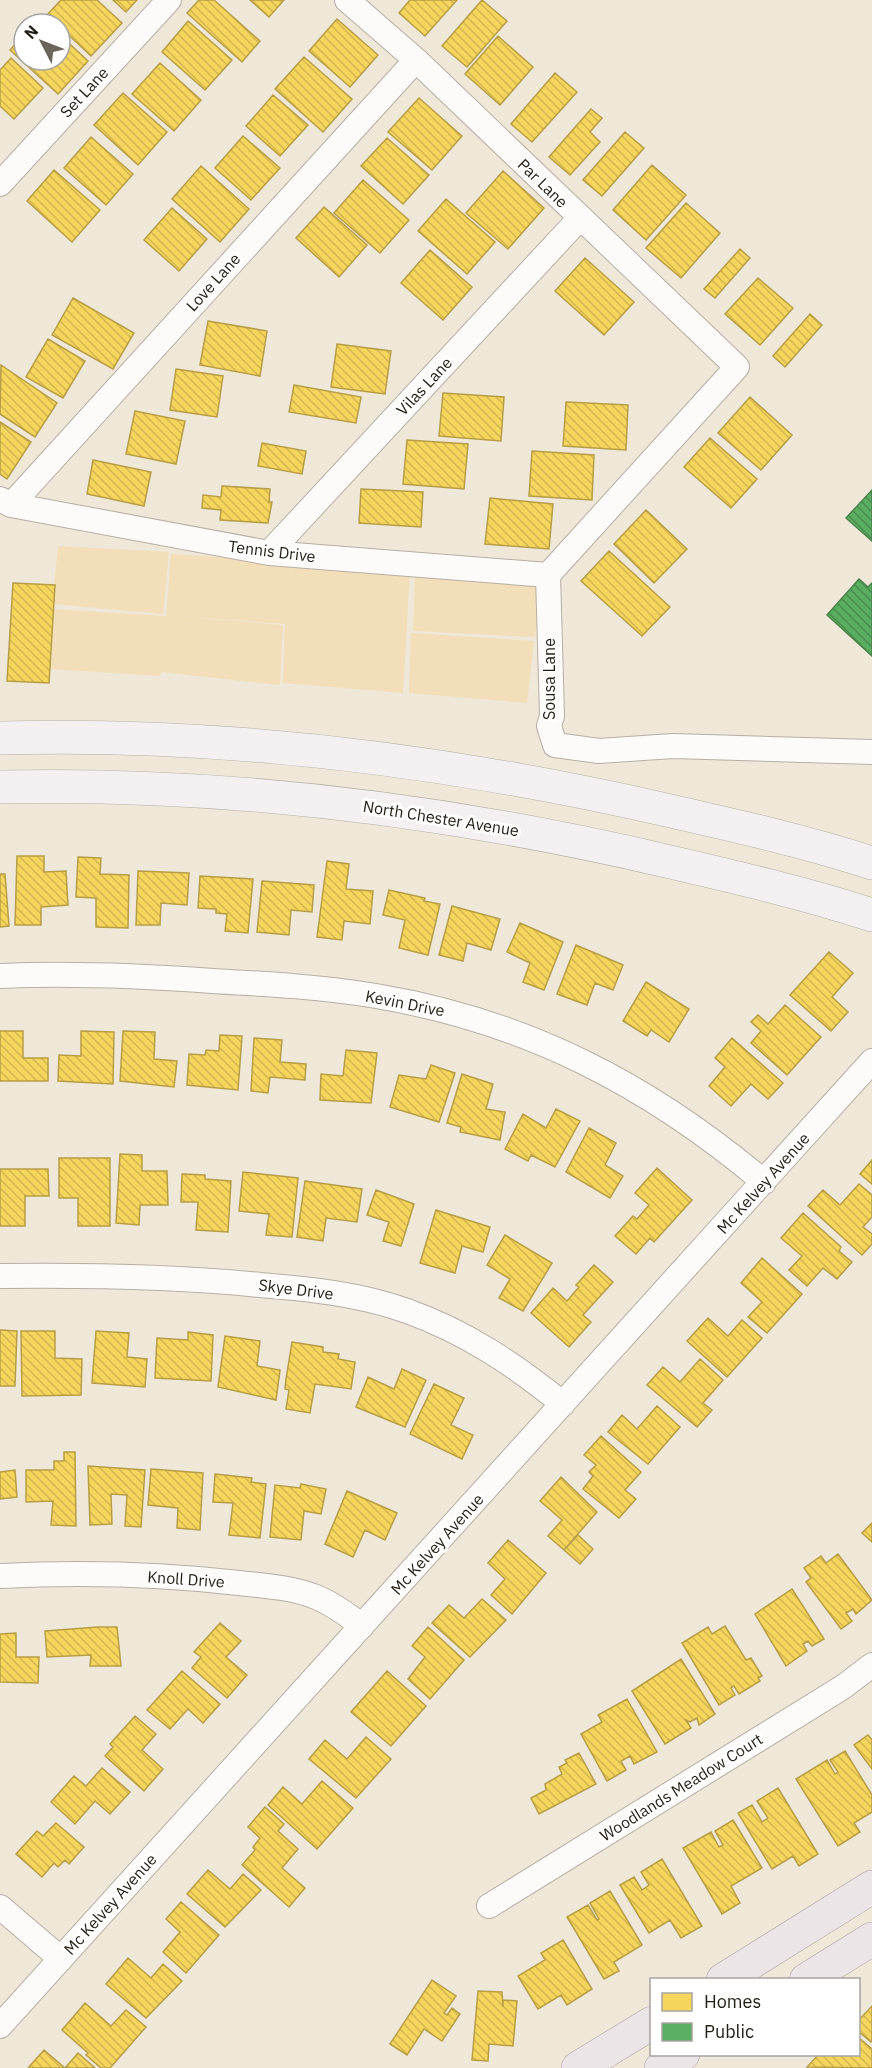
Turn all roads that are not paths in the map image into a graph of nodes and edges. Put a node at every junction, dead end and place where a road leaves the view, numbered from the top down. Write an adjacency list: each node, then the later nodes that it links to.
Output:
1 (169, 0): 4 (street, Set Lane)
2 (347, 0): 3 (street, Par Lane)
3 (416, 60): 5 (street, Par Lane); 6 (street, Love Lane)
4 (0, 184)
5 (580, 218): 7 (street, Vilas Lane); 8 (street, Par Lane)
6 (5, 502): 7 (street, Tennis Drive)
7 (269, 553): 8 (street, Tennis Drive)
8 (548, 575): 10 (street, Sousa Lane)
9 (0, 738): 12 (main road)
10 (872, 752)
11 (0, 787): 13 (main road, North Chester Avenue)
12 (872, 863)
13 (872, 915)
14 (0, 976): 16 (street, Kevin Drive)
15 (872, 1061): 16 (street, Mc Kelvey Avenue)
16 (764, 1182): 18 (street, Mc Kelvey Avenue)
17 (0, 1276): 18 (street, Skye Drive)
18 (563, 1404): 20 (street, Mc Kelvey Avenue)
19 (0, 1576): 20 (street, Knoll Drive)
20 (362, 1626): 26 (street, Mc Kelvey Avenue)
21 (872, 1665): 23 (street, Woodlands Meadow Court)
22 (872, 1887): 27 (main road)
23 (489, 1906)
24 (0, 1907): 26 (street)
25 (872, 1939): 28 (main road)
26 (61, 1959): 30 (street, Mc Kelvey Avenue)
27 (726, 1978)
28 (809, 1978)
29 (650, 2024): 32 (main road)
30 (0, 2026)
31 (681, 2056): 33 (main road)
32 (578, 2068)
33 (661, 2068)

